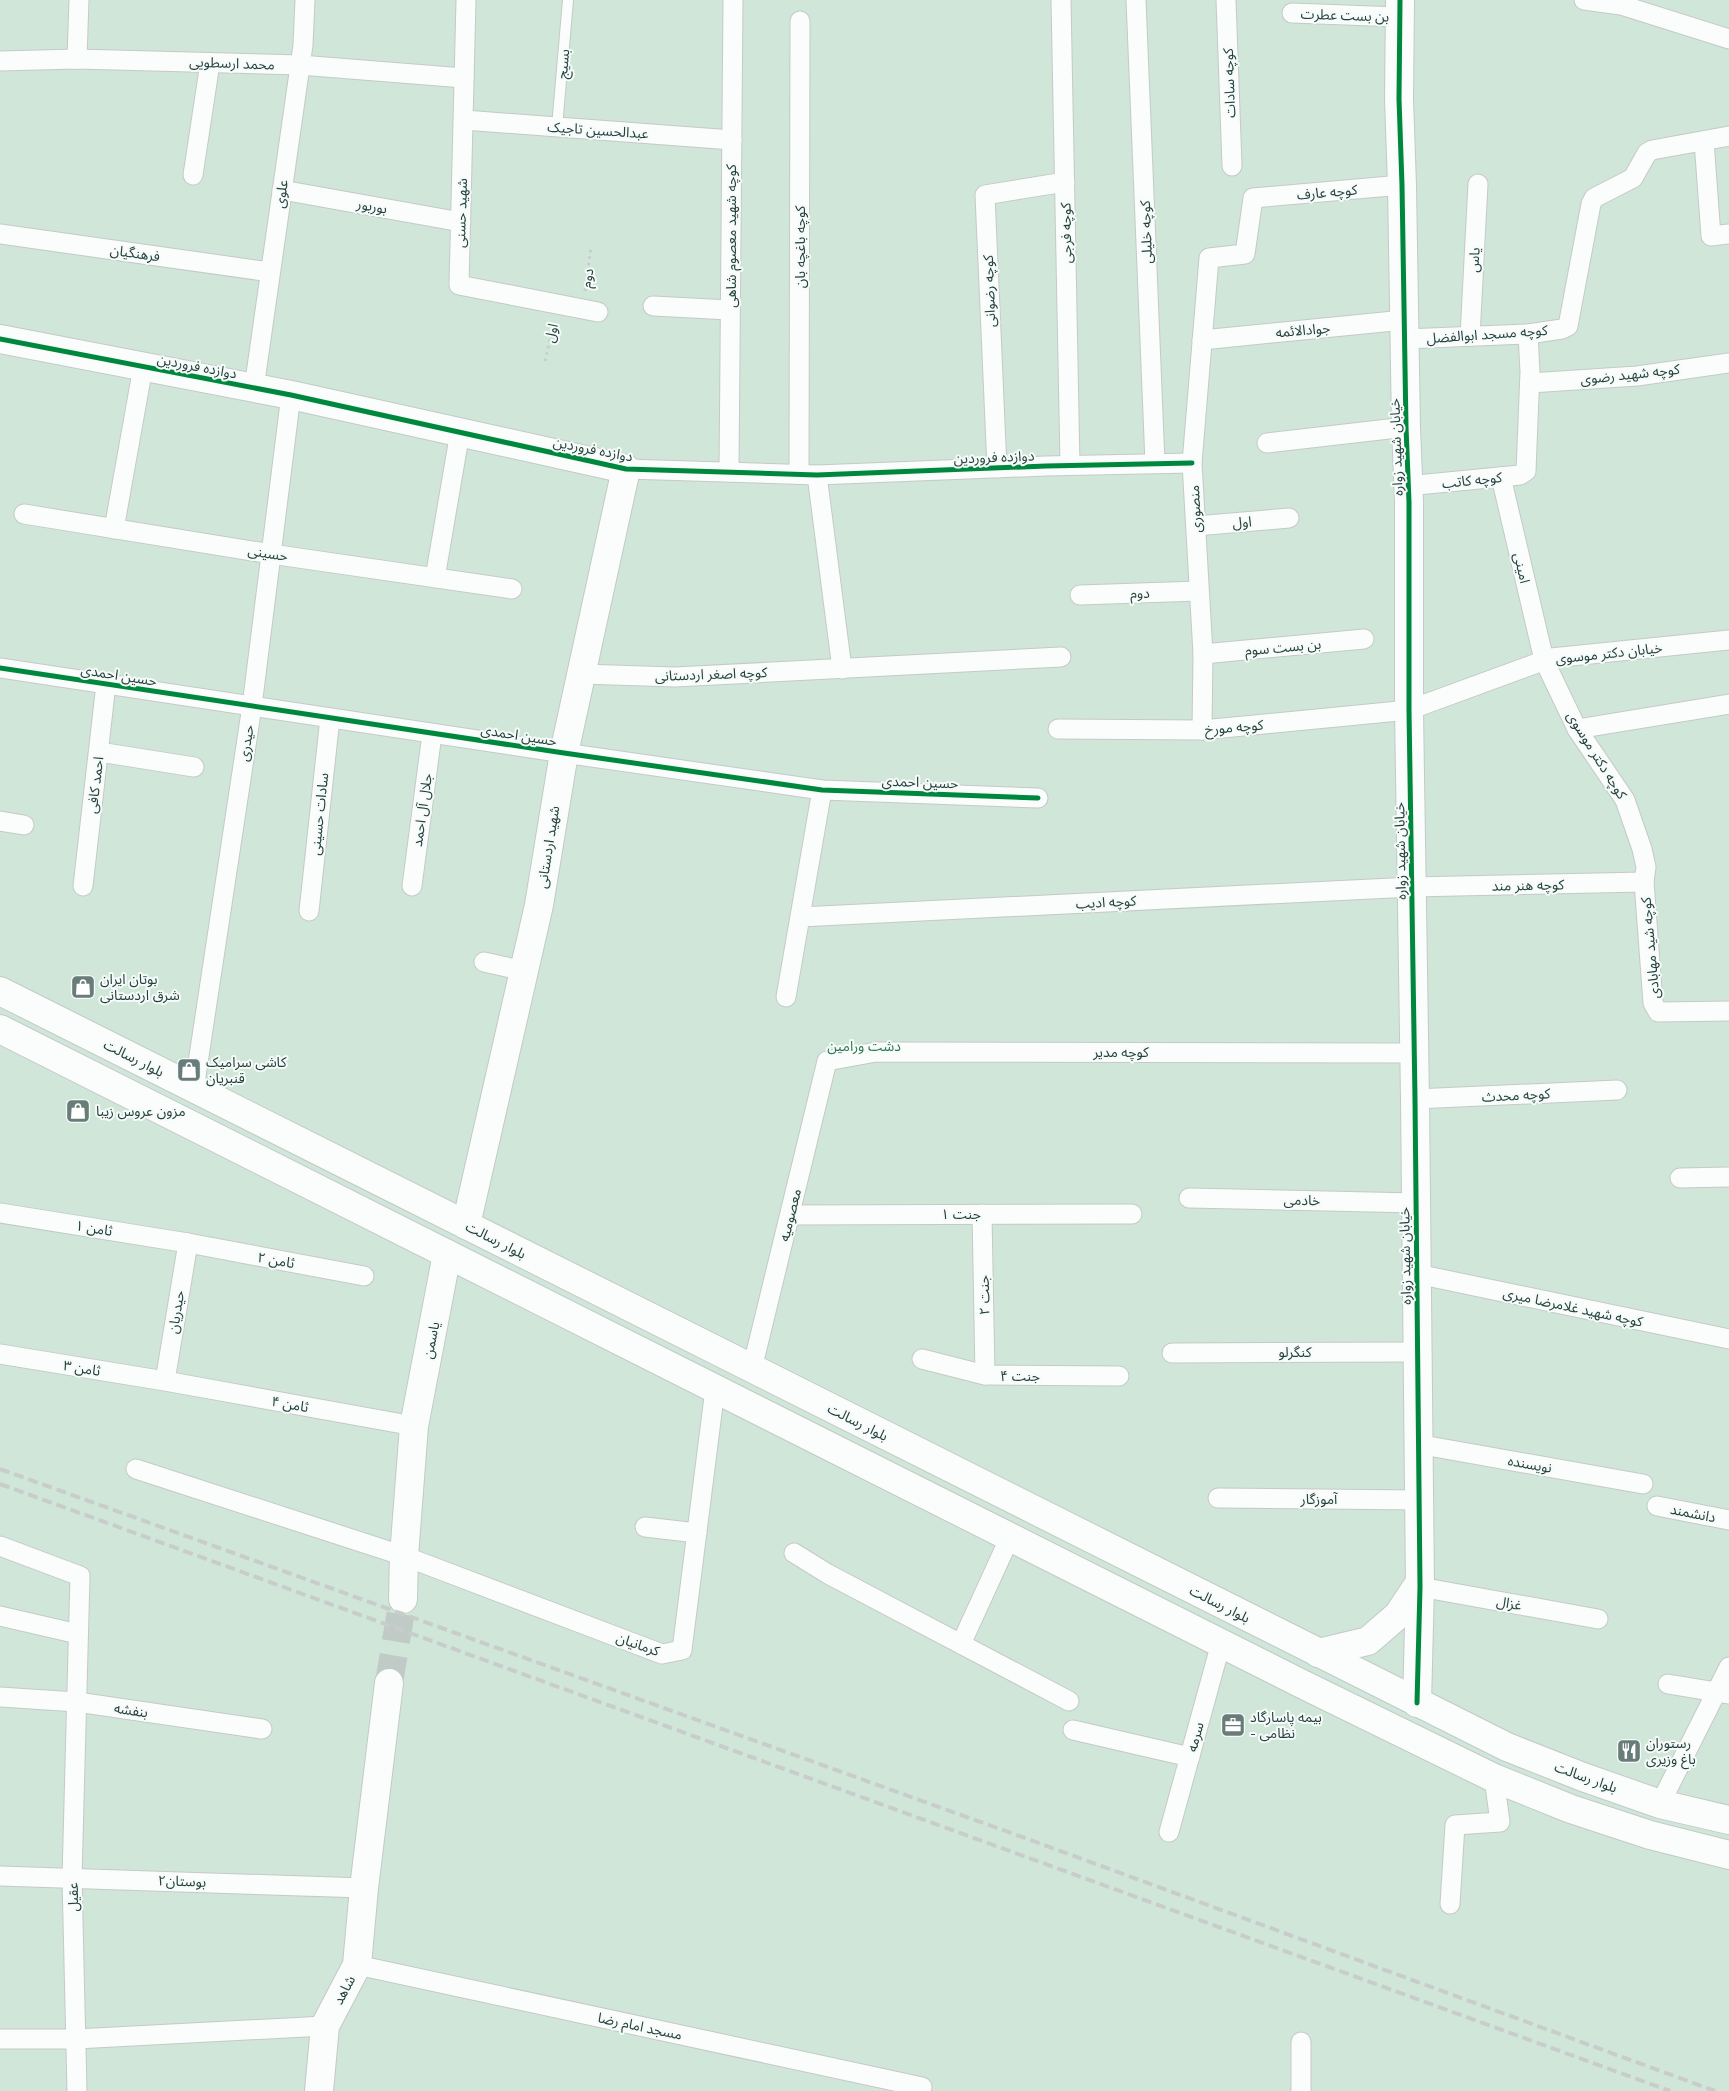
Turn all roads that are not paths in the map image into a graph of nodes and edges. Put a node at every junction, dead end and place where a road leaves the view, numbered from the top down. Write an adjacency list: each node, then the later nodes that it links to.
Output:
1 (79, 0): 14 (street)
2 (305, 0): 17 (street, علوی)
3 (466, 0): 18 (street, شهید حسنی)
4 (568, 0): 20 (lane, بسیج)
5 (733, 0): 22 (street, کوچه شهید معصوم شاهی)
6 (1061, 0): 26 (street, کوچه فرجی)
7 (1136, 0): 51 (street, کوچه خلیلی)
8 (1226, 0): 24 (street, کوچه سادات)
9 (1584, 0): 13 (street)
10 (1400, 8): 11 (street, بن بست عطرت); 28 (street, خیابان شهید زواره)
11 (1292, 13)
12 (800, 21): 57 (street, کوچه باغچه بان)
13 (1729, 40)
14 (77, 59): 15 (street, محمد ارسطویی); 16 (street, محمد ارسطویی)
15 (0, 61)
16 (210, 62): 17 (street, محمد ارسطویی); 25 (street)
17 (300, 65): 18 (street, محمد ارسطویی); 29 (street, علوی)
18 (464, 78): 19 (street, شهید حسنی)
19 (464, 120): 20 (street, عبدالحسین تاجیک); 30 (street, شهید حسنی)
20 (557, 127): 22 (street, عبدالحسین تاجیک)
21 (1729, 136): 23 (street)
22 (732, 140): 37 (street, کوچه شهید معصوم شاهی)
23 (1704, 141): 32 (street); 39 (street, کوچه مسجد ابوالفضل)
24 (1232, 166)
25 (193, 175)
26 (1065, 182): 53 (street, کوچه فرجی); 54 (street, کوچه رضوانی)
27 (1478, 184): 40 (street, یاس)
28 (1402, 185): 33 (street, کوچه عارف); 38 (street, خیابان شهید زواره)
29 (282, 190): 30 (street, بوربور); 34 (street, علوی)
30 (461, 222): 36 (street, شهید حسنی)
31 (0, 234): 34 (street, فرهنگیان)
32 (1729, 234)
33 (1209, 258): 42 (street, منصوری)
34 (270, 272): 46 (street, علوی)
35 (652, 306): 37 (street)
36 (590, 310)
37 (730, 310): 56 (street, کوچه شهید معصوم شاهی)
38 (1404, 330): 40 (street, کوچه مسجد ابوالفضل); 42 (street, جوادالائمه); 48 (street, خیابان شهید زواره)
39 (1528, 334): 40 (street, کوچه مسجد ابوالفضل); 45 (street)
40 (1470, 336)
41 (0, 339): 44 (street, دوازده فروردین)
42 (1202, 340): 52 (street, منصوری)
43 (1729, 363): 45 (street, کوچه شهید رضوی)
44 (143, 367): 46 (street, دوازده فروردین); 63 (street)
45 (1530, 383): 58 (street, کوچه کاتب)
46 (254, 388): 47 (street, دوازده فروردین)
47 (291, 395): 49 (street, دوازده فروردین); 64 (street, حیدری)
48 (1406, 427): 50 (street); 80 (street, خیابان شهید زواره)
49 (460, 432): 55 (street, دوازده فروردین); 65 (street)
50 (1267, 443)
51 (1155, 463): 52 (street, دوازده فروردین); 53 (street, دوازده فروردین)
52 (1192, 463): 62 (street, منصوری)
53 (1070, 465): 54 (street, دوازده فروردین)
54 (997, 468): 57 (street, دوازده فروردین)
55 (626, 469): 56 (street, دوازده فروردین); 76 (street, شهید اردستانی)
56 (729, 472): 57 (street, دوازده فروردین)
57 (808, 474): 75 (street)
58 (1501, 477): 59 (street, کوچه کاتب); 73 (street, امینی)
59 (1417, 485)
60 (24, 514): 63 (street, حسینی)
61 (1289, 518): 62 (street, اول)
62 (1196, 526): 67 (street, منصوری)
63 (114, 528): 64 (street, حسینی)
64 (271, 554): 65 (street, حسینی); 79 (street, حیدری)
65 (435, 578): 66 (street, حسینی)
66 (512, 589)
67 (1199, 591): 68 (street, دوم); 71 (street, منصوری)
68 (1080, 595)
69 (1364, 639): 71 (street, بن بست سوم)
70 (1729, 640): 73 (street, خیابان دکتر موسوی)
71 (1203, 654): 84 (street, منصوری)
72 (1061, 658): 75 (street, کوچه اصغر اردستانی)
73 (1544, 660): 80 (street, خیابان دکتر موسوی); 83 (street, کوچه دکتر موسوی)
74 (0, 668): 77 (street, حسین احمدی)
75 (842, 669): 76 (street, کوچه اصغر اردستانی)
76 (581, 674): 87 (street, شهید اردستانی)
77 (106, 684): 79 (street, حسین احمدی); 86 (street, احمد کافی)
78 (1729, 704): 83 (street)
79 (252, 706): 81 (street, حسین احمدی); 107 (street, حیدری)
80 (1409, 710): 84 (street, کوچه مورخ); 96 (street, خیابان شهید زواره)
81 (330, 718): 85 (street, حسین احمدی); 97 (street, سادات حسینی)
82 (1058, 729): 84 (street, کوچه مورخ)
83 (1578, 729): 93 (street, کوچه دکتر موسوی)
84 (1202, 730)
85 (432, 734): 87 (street, حسین احمدی); 95 (street, جلال آل احمد)
86 (99, 752): 88 (street); 94 (street, احمد کافی)
87 (564, 753): 89 (street, حسین احمدی); 100 (street, شهید اردستانی)
88 (194, 767)
89 (822, 790): 90 (street, حسین احمدی); 98 (street)
90 (1038, 798)
91 (0, 821): 92 (street)
92 (24, 825)
93 (1644, 882): 96 (street, کوچه هنر مند); 103 (street, کوچه شید مهابادی)
94 (83, 886)
95 (412, 886)
96 (1412, 887): 98 (street, کوچه ادیب); 105 (street, خیابان شهید زواره)
97 (309, 911)
98 (800, 917): 102 (street)
99 (484, 962): 100 (street)
100 (524, 971): 118 (street, شهید اردستانی)
101 (0, 991): 107 (street, بلوار رسالت)
102 (786, 997)
103 (1729, 1011)
104 (0, 1029): 120 (street)
105 (1414, 1053): 106 (street, کوچه مدیر); 109 (street, خیابان شهید زواره)
106 (828, 1061): 117 (street, معصومیه)
107 (194, 1089): 118 (street, بلوار رسالت)
108 (1617, 1090): 109 (street, کوچه محدث)
109 (1415, 1099): 113 (street, خیابان شهید زواره)
110 (1729, 1177): 111 (street)
111 (1680, 1178)
112 (1189, 1198): 113 (street, خادمی)
113 (1416, 1203): 121 (street, خیابان شهید زواره)
114 (0, 1213): 119 (street, ثامن ۱)
115 (982, 1214): 116 (street, جنت ۱); 117 (street, جنت ۱); 129 (street, جنت ۲)
116 (1132, 1214)
117 (790, 1215): 128 (street, معصومیه)
118 (466, 1225): 128 (street, بلوار رسالت)
119 (188, 1243): 122 (street, ثامن ۲); 131 (street, حیدریان)
120 (448, 1254): 132 (street); 133 (street, یاسمن)
121 (1417, 1274): 123 (street, کوچه شهید غلامرضا میری); 124 (street, خیابان شهید زواره)
122 (364, 1276)
123 (1729, 1339)
124 (1417, 1352): 125 (street, کنگرلو); 134 (street, خیابان شهید زواره)
125 (1172, 1353)
126 (0, 1354): 131 (street, ثامن ۳)
127 (922, 1359): 129 (street, جنت ۴)
128 (752, 1369): 147 (street, بلوار رسالت)
129 (985, 1376): 130 (street, جنت ۴)
130 (1119, 1376)
131 (165, 1381): 133 (street, ثامن ۴)
132 (715, 1388): 142 (street, کرمانیان); 143 (street)
133 (414, 1426): 146 (street, یاسمن)
134 (1418, 1444): 136 (street, نویسنده); 138 (street, خیابان شهید زواره)
135 (136, 1469): 146 (street)
136 (1643, 1484)
137 (1218, 1498): 138 (street, آموزگار)
138 (1419, 1500): 148 (street, خیابان شهید زواره)
139 (1657, 1506): 140 (street, دانشمند)
140 (1729, 1520)
141 (645, 1527): 142 (street)
142 (697, 1533): 146 (street, کرمانیان)
143 (1010, 1537): 150 (street); 155 (street)
144 (0, 1546): 153 (street, عقیل)
145 (794, 1553): 155 (street)
146 (404, 1556): 149 (street, یاسمن)
147 (1164, 1576): 150 (street); 156 (street, بلوار رسالت)
148 (1420, 1584): 152 (street, غزال); 156 (street); 164 (street, خیابان شهید زواره)
149 (403, 1599)
150 (1148, 1606): 154 (street)
151 (0, 1616): 153 (street)
152 (1598, 1619)
153 (78, 1634): 163 (street, عقیل)
154 (1221, 1643): 167 (street, سرمه); 168 (street)
155 (961, 1644): 162 (street)
156 (1318, 1653): 164 (street, بلوار رسالت)
157 (1729, 1667): 160 (street)
158 (389, 1683): 175 (street, شاهد)
159 (1668, 1684): 160 (street)
160 (1722, 1693): 169 (street)
161 (0, 1697): 163 (street, بنفشه)
162 (1069, 1701)
163 (77, 1702): 165 (street, بنفشه); 174 (street, عقیل)
164 (1417, 1703): 169 (street, بلوار رسالت)
165 (262, 1729)
166 (1073, 1730): 167 (street)
167 (1190, 1756): 171 (street, سرمه)
168 (1494, 1778): 172 (street); 176 (street)
169 (1660, 1804): 170 (street, بلوار رسالت)
170 (1729, 1820)
171 (1169, 1832)
172 (1729, 1855)
173 (0, 1876): 174 (street, بوستان۲)
174 (72, 1878): 175 (street, بوستان۲); 180 (street, عقیل)
175 (364, 1888): 177 (street, شاهد)
176 (1450, 1904)
177 (357, 1965): 178 (street, شاهد); 182 (street, مسجد امام رضا)
178 (325, 2026): 180 (street); 184 (street, شاهد)
179 (0, 2039): 180 (street)
180 (76, 2039): 183 (street, عقیل)
181 (1301, 2042): 185 (street)
182 (922, 2087)
183 (77, 2091)
184 (319, 2091)
185 (1302, 2091)

